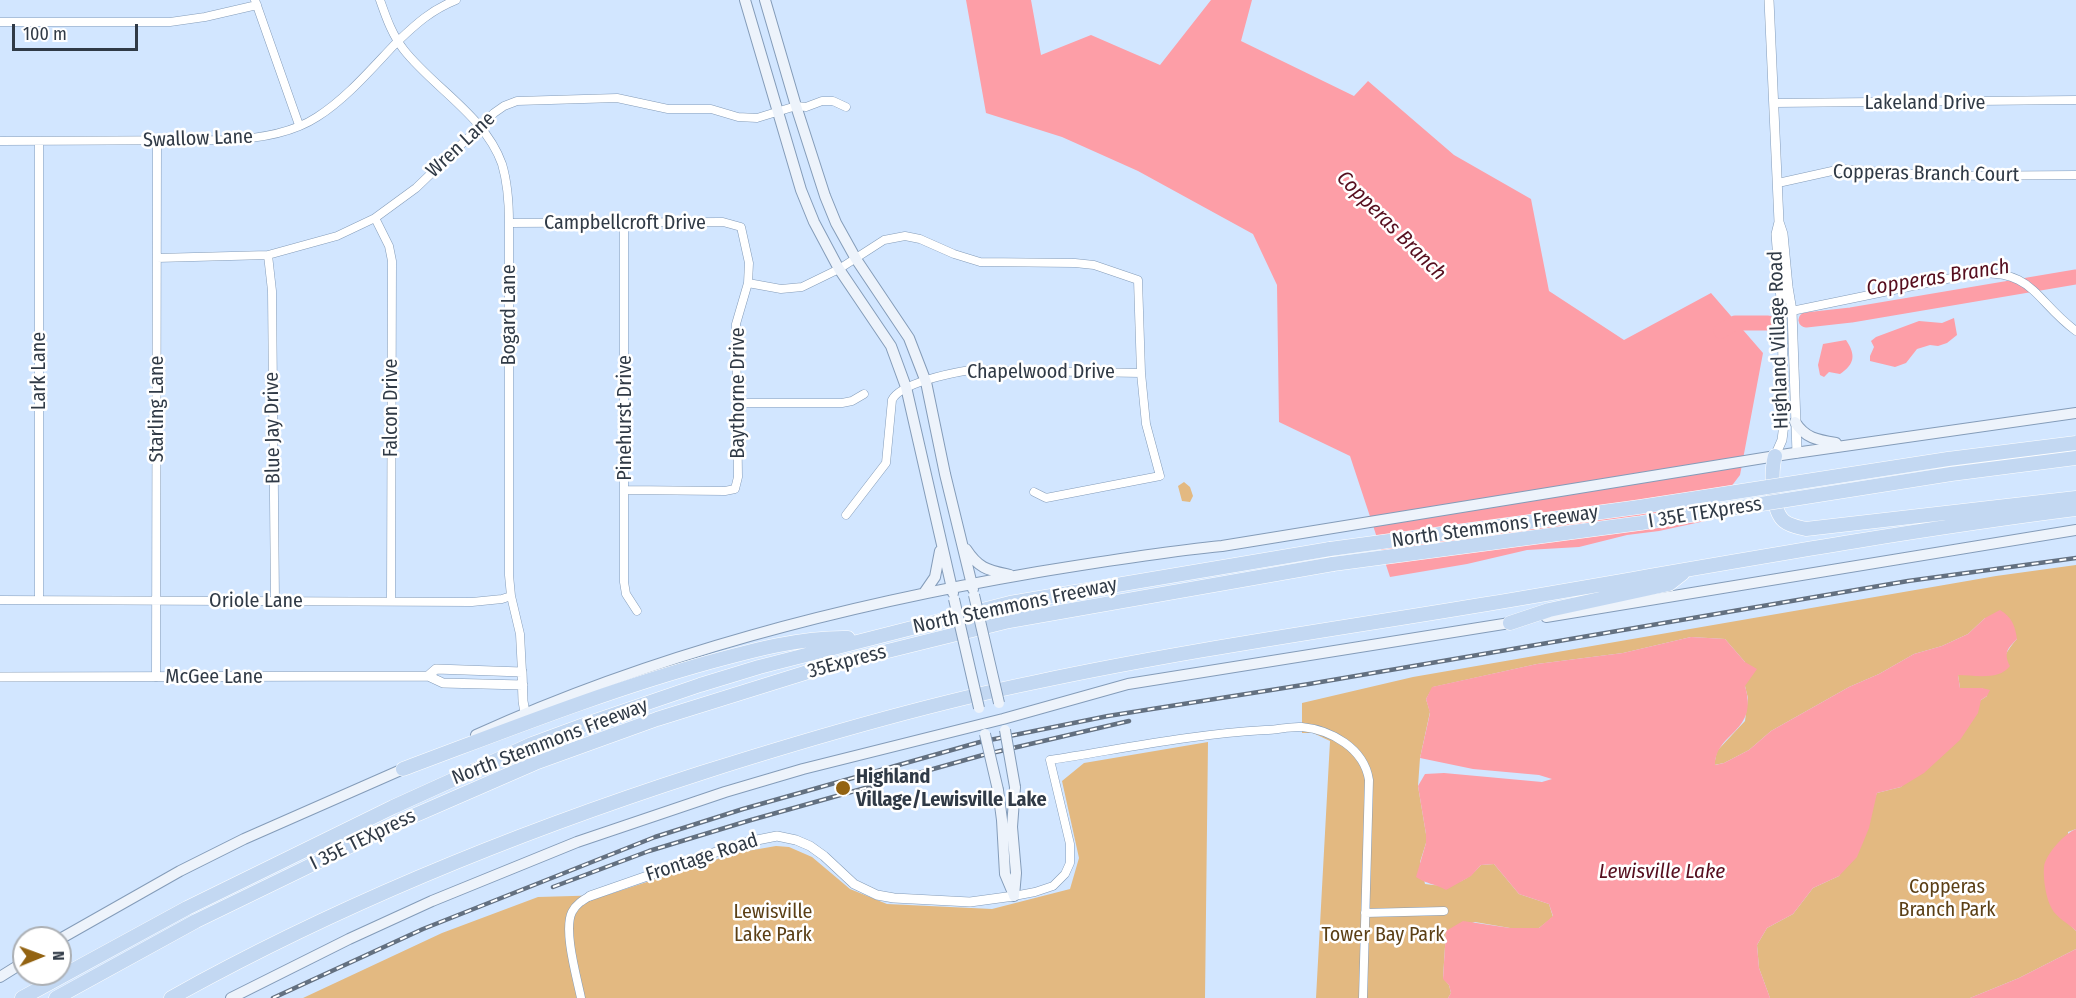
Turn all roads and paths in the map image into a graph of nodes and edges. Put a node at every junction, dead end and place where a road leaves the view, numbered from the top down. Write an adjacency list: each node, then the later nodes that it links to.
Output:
1 (380, 0): 8 (street, Bogard Lane)
2 (456, 0): 8 (street, Swallow Lane)
3 (745, 0): 13 (main road)
4 (765, 0): 11 (main road)
5 (1769, 0): 10 (street, Highland Village Road)
6 (256, 3): 7 (street); 14 (street)
7 (0, 22)
8 (398, 42): 14 (street, Swallow Lane); 15 (street, Bogard Lane)
9 (2076, 100): 10 (street, Lakeland Drive)
10 (1774, 102): 20 (street, Highland Village Road)
11 (796, 106): 12 (street, Wren Lane); 13 (street, Wren Lane); 28 (main road)
12 (846, 107)
13 (779, 112): 15 (street, Wren Lane); 29 (main road)
14 (299, 125): 18 (street, Swallow Lane)
15 (479, 126): 21 (street, Wren Lane); 24 (street, Bogard Lane)
16 (0, 141): 17 (street, Swallow Lane)
17 (39, 141): 18 (street, Swallow Lane); 62 (street, Lark Lane)
18 (157, 141): 27 (street, Starling Lane)
19 (2076, 175): 20 (street, Copperas Branch Court)
20 (1778, 183): 23 (street, Highland Village Road)
21 (375, 218): 26 (street, Wren Lane); 64 (street, Falcon Drive)
22 (624, 222): 24 (street, Campbellcroft Drive); 25 (street, Campbellcroft Drive); 46 (street, Pinehurst Drive)
23 (1779, 222): 31 (street, Highland Village Road); 32 (street, Highland Village Road)
24 (509, 223): 60 (street, Bogard Lane)
25 (741, 227): 30 (street, Baythorne Drive)
26 (268, 255): 27 (street, Wren Lane); 65 (street, Blue Jay Drive)
27 (157, 258): 63 (street, Starling Lane)
28 (856, 259): 29 (street); 34 (street); 35 (main road)
29 (839, 269): 30 (street); 36 (main road)
30 (748, 283): 38 (street, Baythorne Drive)
31 (1792, 311): 32 (street); 33 (street); 40 (street, Highland Village Road)
32 (1782, 314): 44 (street, Highland Village Road)
33 (2076, 331)
34 (1141, 373): 35 (street, Chapelwood Drive); 47 (street)
35 (926, 382): 36 (street, Chapelwood Drive); 53 (main road)
36 (906, 387): 50 (street); 52 (main road)
37 (864, 394): 38 (street)
38 (737, 403): 46 (street, Baythorne Drive)
39 (2076, 413): 42 (main road, North Stemmons Freeway)
40 (1795, 422): 42 (main road); 43 (street, Highland Village Road)
41 (2076, 443): 68 (highway, North Stemmons Freeway, bridge)
42 (1851, 445): 43 (main road, North Stemmons Freeway)
43 (1797, 453): 44 (main road, North Stemmons Freeway)
44 (1775, 456): 48 (highway); 56 (main road, North Stemmons Freeway)
45 (2076, 458): 54 (highway, I 35E TEXpress, bridge)
46 (625, 490): 66 (street, Pinehurst Drive)
47 (1035, 492)
48 (2076, 498)
49 (2076, 509): 55 (highway)
50 (846, 515)
51 (2076, 530): 67 (main road)
52 (941, 542): 58 (main road); 59 (main road)
53 (962, 542): 56 (main road); 57 (main road)
54 (1333, 564): 74 (highway, 35Express)
55 (1688, 571): 67 (highway); 86 (highway)
56 (1016, 576): 57 (main road, North Stemmons Freeway)
57 (973, 589): 59 (main road, North Stemmons Freeway); 76 (main road, bridge)
58 (924, 593): 59 (main road, North Stemmons Freeway); 75 (main road, North Stemmons Freeway)
59 (953, 594): 77 (main road, bridge)
60 (511, 596): 64 (street, Oriole Lane); 69 (street, Bogard Lane)
61 (0, 600): 62 (street, Oriole Lane)
62 (39, 600): 63 (street, Oriole Lane)
63 (157, 601): 65 (street, Oriole Lane); 72 (street, Starling Lane)
64 (391, 601): 65 (street, Oriole Lane)
65 (275, 602)
66 (637, 611)
67 (1510, 623): 76 (main road)
68 (866, 639): 78 (highway); 84 (highway, North Stemmons Freeway)
69 (522, 672): 70 (street, McGee Lane); 73 (street)
70 (428, 676): 72 (street, McGee Lane); 73 (street, McGee Lane)
71 (0, 677): 72 (street, McGee Lane)
72 (156, 677)
73 (523, 684): 75 (street)
74 (682, 710): 85 (highway, I 35E TEXpress)
75 (525, 713): 78 (main road, North Stemmons Freeway)
76 (1004, 724): 77 (main road); 80 (main road, bridge)
77 (984, 729): 80 (main road, bridge); 87 (main road)
78 (403, 769): 83 (main road, North Stemmons Freeway)
79 (590, 896): 80 (street, Frontage Road); 88 (street)
80 (1014, 896): 82 (street)
81 (1444, 911): 82 (street)
82 (1365, 913): 89 (street)
83 (72, 932)
84 (22, 998)
85 (56, 998)
86 (171, 998)
87 (231, 998)
88 (581, 998)
89 (1363, 998)

